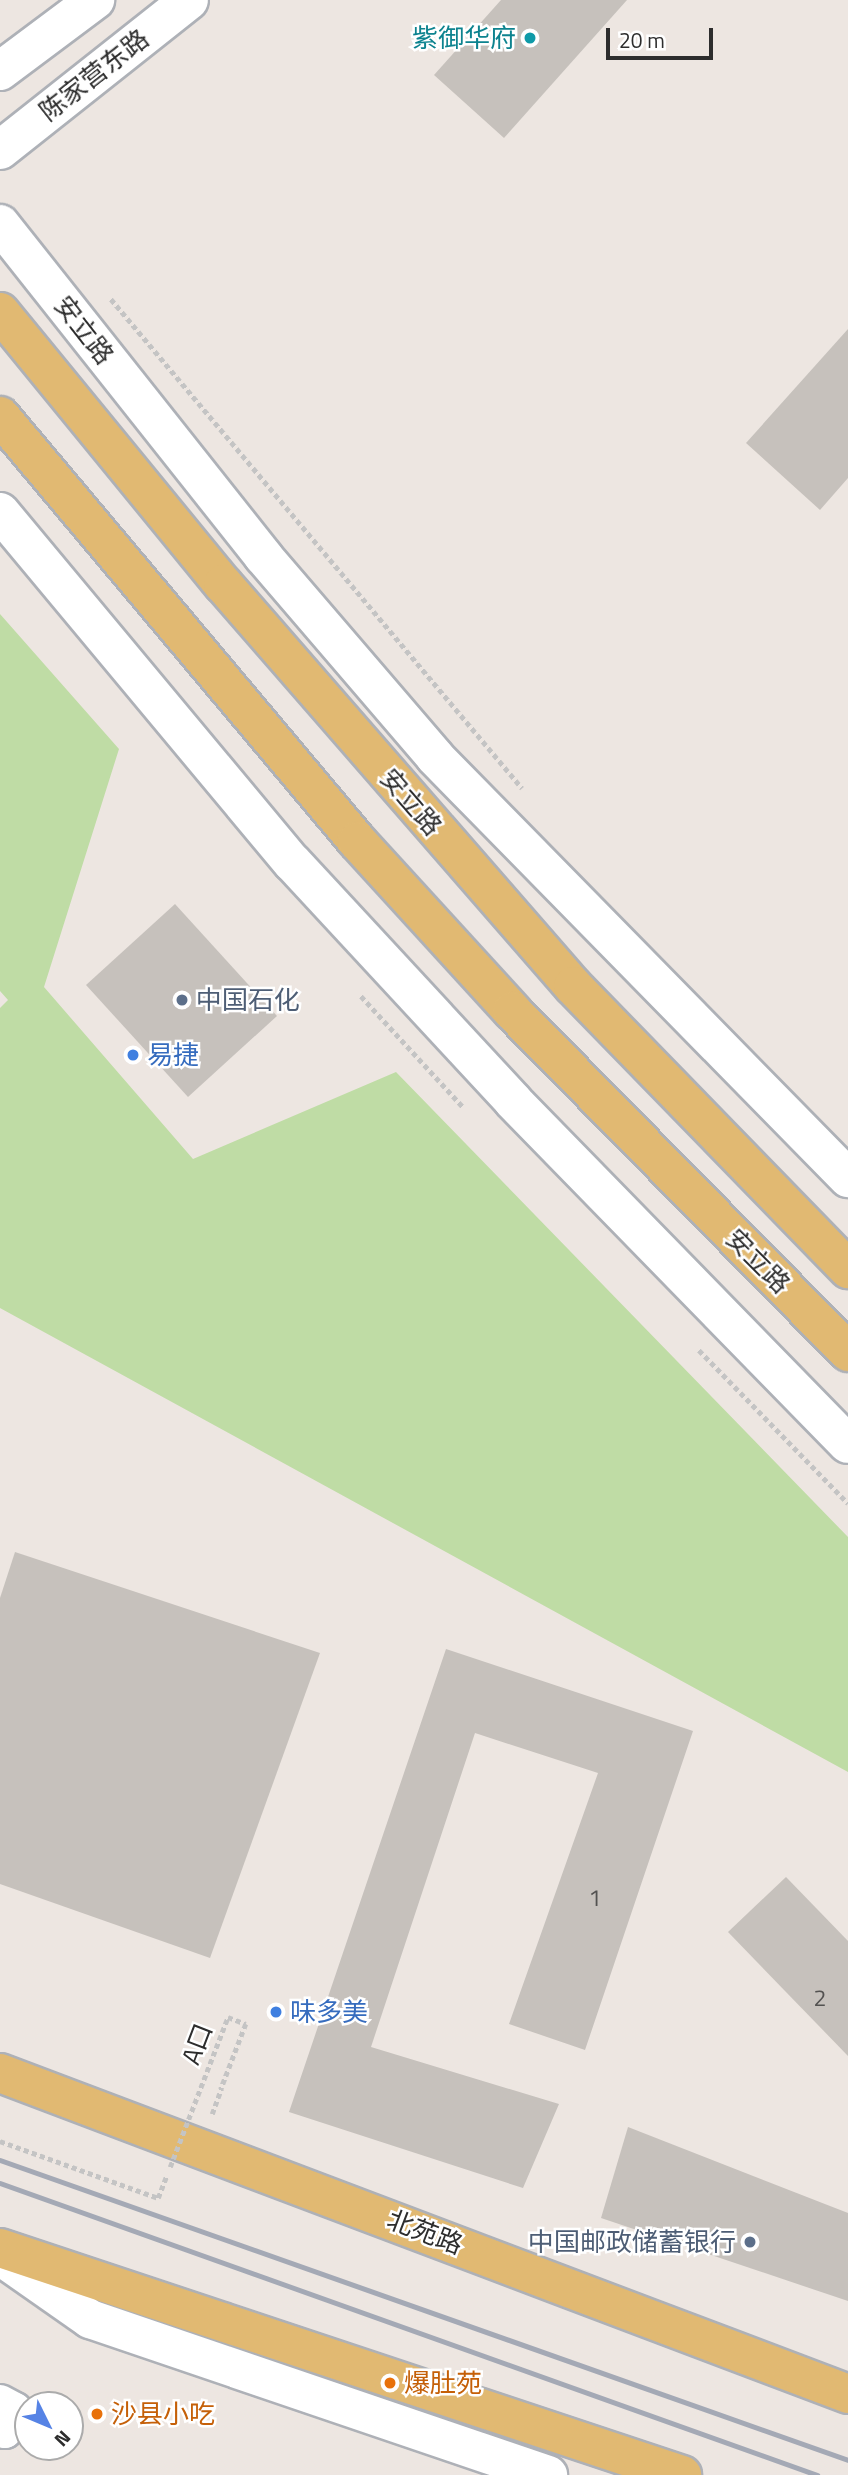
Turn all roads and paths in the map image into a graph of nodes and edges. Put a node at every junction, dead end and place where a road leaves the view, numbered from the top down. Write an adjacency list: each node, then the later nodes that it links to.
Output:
1 (95, 0): 3 (street)
2 (189, 0): 4 (street, 陈家营东路)
3 (0, 71)
4 (0, 150)
5 (0, 224): 11 (street, 安立路)
6 (106, 293): 10 (path)
7 (0, 312): 12 (main road, 安立路)
8 (0, 416): 13 (main road, 安立路)
9 (0, 512): 14 (street)
10 (532, 799)
11 (848, 1178)
12 (848, 1269)
13 (848, 1352)
14 (848, 1444)
15 (0, 2073): 20 (main road, 北苑路)
16 (221, 2089): 17 (path, A口, bridge)
17 (0, 2141)
18 (0, 2248): 24 (main road)
19 (0, 2256): 23 (street)
20 (848, 2394)
21 (0, 2401): 22 (street)
22 (0, 2431)
23 (548, 2475)
24 (682, 2475)

